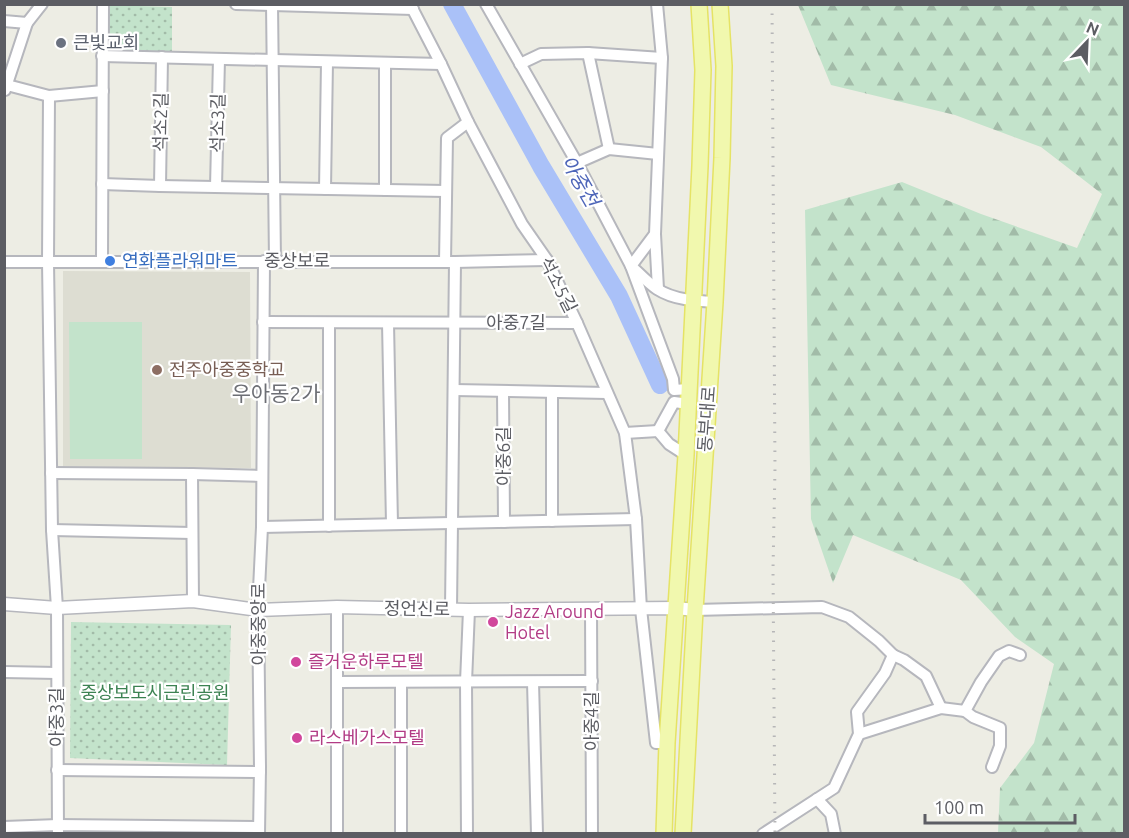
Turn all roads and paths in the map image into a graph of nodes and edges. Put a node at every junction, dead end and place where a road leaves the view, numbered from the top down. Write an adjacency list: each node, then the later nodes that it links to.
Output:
1 (42, 4): 11 (street)
2 (103, 4): 13 (street)
3 (236, 4): 7 (street)
4 (657, 4): 15 (street)
5 (699, 4): 45 (main road, 동부대로)
6 (720, 4): 46 (main road, 동부대로)
7 (273, 5): 9 (street, 석소5길); 17 (street)
8 (486, 5): 21 (street)
9 (411, 7): 20 (street, 석소5길)
10 (4, 21): 11 (street)
11 (27, 22): 22 (street)
12 (588, 54): 15 (street); 21 (street); 26 (street)
13 (102, 56): 14 (street); 23 (street)
14 (162, 57): 16 (street); 30 (street, 석소2길)
15 (662, 58): 27 (street)
16 (219, 59): 17 (street); 31 (street, 석소3길)
17 (273, 60): 18 (street); 32 (street)
18 (327, 62): 19 (street); 33 (street)
19 (385, 63): 20 (street); 34 (street)
20 (441, 64): 25 (street, 석소5길)
21 (520, 64): 28 (street)
22 (6, 88): 24 (street)
23 (103, 91): 24 (street); 29 (street)
24 (49, 96): 40 (street)
25 (468, 122): 35 (street); 37 (street, 석소5길)
26 (609, 149): 27 (street); 28 (street)
27 (658, 154): 36 (street)
28 (577, 163): 43 (street)
29 (102, 184): 30 (street); 41 (street)
30 (160, 186): 31 (street)
31 (216, 187): 32 (street)
32 (274, 187): 33 (street); 38 (street)
33 (325, 189): 34 (street)
34 (385, 190): 35 (street)
35 (446, 191): 42 (street)
36 (655, 234): 43 (street); 44 (street)
37 (547, 260): 42 (street, 중상보로); 51 (street, 석소5길)
38 (269, 261): 41 (street, 중상보로); 42 (street, 중상보로); 47 (street, 아중중앙로)
39 (4, 262): 40 (street, 중상보로)
40 (48, 262): 41 (street, 중상보로); 60 (street, 아중3길)
41 (102, 262)
42 (450, 262): 50 (street)
43 (631, 266): 44 (street); 56 (street)
44 (658, 290): 45 (street)
45 (692, 300): 46 (street); 56 (main road, 동부대로)
46 (715, 302): 82 (main road, 동부대로)
47 (263, 322): 48 (street, 아중7길); 62 (street, 아중중앙로)
48 (328, 323): 49 (street, 아중7길); 68 (street)
49 (388, 323): 50 (street, 아중7길); 67 (street)
50 (454, 323): 51 (street, 아중7길); 52 (street)
51 (578, 323): 55 (street, 석소5길)
52 (454, 390): 53 (street); 66 (street)
53 (503, 391): 54 (street); 65 (street, 아중6길)
54 (552, 392): 55 (street); 64 (street)
55 (607, 393): 58 (street, 석소5길)
56 (682, 397): 57 (street); 59 (main road, 동부대로)
57 (658, 431): 58 (street); 59 (street)
58 (624, 433): 63 (street, 석소5길)
59 (686, 455): 76 (main road, 동부대로)
60 (51, 473): 61 (street); 70 (street, 아중3길)
61 (192, 474): 62 (street); 71 (street)
62 (262, 476): 69 (street, 아중중앙로)
63 (636, 519): 64 (street); 79 (street, 석소5길)
64 (552, 521): 65 (street)
65 (504, 522): 66 (street)
66 (453, 523): 67 (street); 77 (street)
67 (392, 524): 68 (street)
68 (329, 526): 69 (street)
69 (262, 527): 80 (street, 아중중앙로)
70 (52, 530): 71 (street); 75 (street, 아중3길)
71 (192, 533): 72 (street)
72 (193, 601): 75 (street, 정언신로); 80 (street, 정언신로)
73 (4, 604): 75 (street, 정언신로)
74 (337, 607): 77 (street, 정언신로); 80 (street, 정언신로); 88 (street)
75 (57, 608): 86 (street, 아중3길)
76 (676, 608): 79 (street, 정언신로); 82 (street, 정언신로); 95 (main road, 동부대로)
77 (451, 609): 81 (street, 정언신로)
78 (591, 609): 79 (street, 정언신로); 81 (street, 정언신로); 87 (street, 아중4길)
79 (641, 609): 95 (street, 석소5길)
80 (258, 610): 98 (street, 아중중앙로)
81 (469, 610): 90 (street)
82 (695, 610): 83 (street); 111 (main road, 동부대로)
83 (893, 655): 92 (street); 94 (street)
84 (1020, 655): 93 (street)
85 (4, 672): 86 (street)
86 (57, 673): 97 (street, 아중3길)
87 (592, 681): 91 (street); 109 (street, 아중4길)
88 (337, 682): 89 (street); 105 (street)
89 (401, 682): 90 (street); 106 (street)
90 (466, 682): 91 (street); 107 (street)
91 (533, 682): 108 (street)
92 (941, 708): 93 (street); 94 (street)
93 (965, 711): 96 (street)
94 (859, 734): 99 (street)
95 (667, 743): 110 (main road, 동부대로)
96 (992, 767)
97 (57, 770): 98 (street); 101 (street, 아중3길)
98 (260, 772): 104 (street, 아중중앙로)
99 (817, 799): 112 (street); 113 (street)
100 (4, 827): 101 (street)
101 (58, 830): 102 (street)
102 (126, 830): 103 (street)
103 (193, 830): 104 (street)
104 (259, 830)
105 (337, 834)
106 (401, 834)
107 (467, 834)
108 (537, 834)
109 (592, 834)
110 (664, 834)
111 (683, 834)
112 (763, 834)
113 (835, 834)

